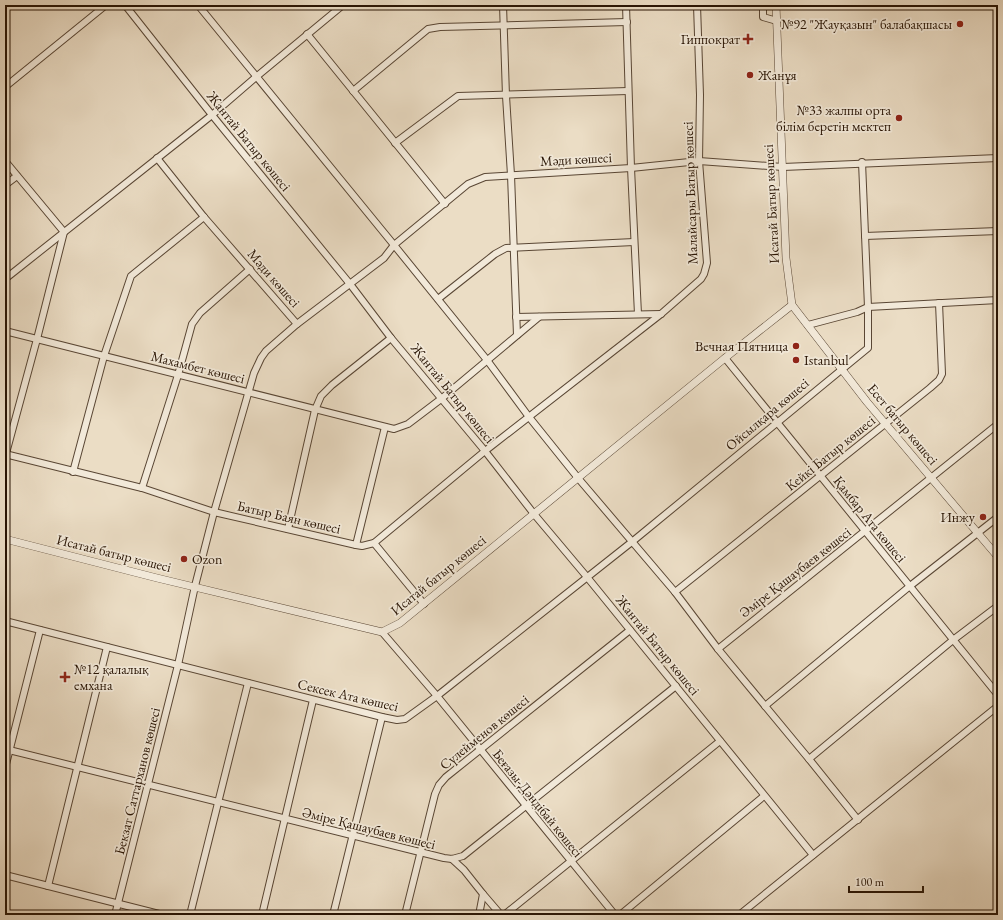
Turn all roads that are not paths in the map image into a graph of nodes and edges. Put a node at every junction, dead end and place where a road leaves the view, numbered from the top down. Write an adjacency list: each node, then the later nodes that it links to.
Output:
1 (106, 5): 15 (street)
2 (125, 5): 19 (street, Жантай Батыр көшесі)
3 (198, 5): 14 (street)
4 (343, 5): 13 (street)
5 (503, 5): 12 (street)
6 (626, 5): 11 (street)
7 (697, 5): 24 (street, Малайсары Батыр көшесі)
8 (763, 5): 10 (street)
9 (776, 5): 10 (street, Исатай Батыр көшесі)
10 (777, 20): 26 (street, Исатай Батыр көшесі)
11 (627, 22): 12 (street); 17 (street)
12 (503, 25): 16 (street); 18 (street)
13 (307, 34): 14 (street); 16 (street)
14 (256, 77): 19 (street); 37 (street)
15 (5, 87)
16 (353, 91): 20 (street)
17 (628, 91): 18 (street); 27 (street)
18 (506, 96): 20 (street); 28 (street)
19 (212, 115): 21 (street); 41 (street, Жантай Батыр көшесі)
20 (395, 143): 31 (street)
21 (157, 158): 32 (street, Мәди көшесі); 33 (street)
22 (998, 158): 25 (street, Мәди көшесі)
23 (5, 161): 29 (street)
24 (699, 161): 26 (street, Мәди көшесі); 27 (street, Мәди көшесі); 48 (street, Малайсары Батыр көшесі)
25 (862, 162): 26 (street, Мәди көшесі); 35 (street, Ойсылқара көшесі)
26 (783, 166): 45 (street, Исатай Батыр көшесі)
27 (631, 168): 28 (street, Мәди көшесі); 36 (street)
28 (512, 175): 31 (street, Мәди көшесі); 38 (street)
29 (17, 176): 30 (street); 33 (street)
30 (5, 185)
31 (445, 204): 37 (street, Мәди көшесі)
32 (204, 217): 39 (street, Мәди көшесі); 57 (street)
33 (64, 232): 40 (street); 56 (street)
34 (998, 232): 35 (street)
35 (865, 236): 46 (street, Ойсылқара көшесі)
36 (634, 242): 38 (street); 47 (street)
37 (394, 245): 41 (street, Мәди көшесі); 42 (street)
38 (514, 247): 42 (street); 49 (street)
39 (250, 269): 51 (street, Мәди көшесі); 61 (street)
40 (5, 279)
41 (350, 284): 51 (street, Мәди көшесі); 55 (street, Жантай Батыр көшесі)
42 (438, 299): 59 (street)
43 (998, 300): 44 (street)
44 (939, 303): 46 (street); 67 (street, Кейкі Батыр көшесі)
45 (792, 305): 52 (street, Есет батыр көшесі); 58 (street, Исатай батыр көшесі)
46 (868, 307): 52 (street); 60 (street, Ойсылқара көшесі)
47 (638, 314): 48 (street); 50 (street)
48 (661, 314): 65 (street, Малайсары Батыр көшесі)
49 (516, 317): 50 (street); 54 (street)
50 (539, 317): 54 (street, Махамбет көшесі)
51 (297, 324): 62 (street, Мәди көшесі)
52 (808, 325): 60 (street, Есет батыр көшесі)
53 (5, 331): 56 (street, Махамбет көшесі)
54 (517, 335): 59 (street, Махамбет көшесі)
55 (391, 338): 63 (street, Жантай Батыр көшесі); 64 (street)
56 (37, 339): 57 (street, Махамбет көшесі); 71 (street)
57 (104, 356): 61 (street, Махамбет көшесі); 72 (street)
58 (725, 358): 66 (street, Қамбар Ата көшесі); 74 (street, Исатай батыр көшесі)
59 (487, 360): 63 (street, Махамбет көшесі); 65 (street)
60 (841, 369): 66 (street, Ойсылқара көшесі); 67 (street, Есет батыр көшесі)
61 (178, 375): 62 (street, Махамбет көшесі); 76 (street)
62 (249, 392): 64 (street, Махамбет көшесі); 77 (street, Мәди көшесі)
63 (441, 399): 69 (street, Махамбет көшесі); 70 (street, Жантай Батыр көшесі)
64 (316, 410): 69 (street, Махамбет көшесі); 80 (street)
65 (529, 417): 70 (street); 74 (street)
66 (776, 422): 73 (street, Қамбар Ата көшесі); 84 (street, Ойсылқара көшесі)
67 (885, 423): 73 (street, Кейкі Батыр көшесі); 75 (street, Есет батыр көшесі)
68 (998, 424): 75 (street, Әміре Қашаубаев көшесі)
69 (385, 427): 86 (street)
70 (485, 451): 78 (street, Жантай Батыр көшесі); 85 (street)
71 (5, 455): 72 (street, Батыр Баян көшесі)
72 (73, 472): 76 (street, Батыр Баян көшесі)
73 (820, 476): 81 (street, Қамбар Ата көшесі); 91 (street, Кейкі Батыр көшесі)
74 (578, 478): 78 (street, Исатай батыр көшесі); 84 (street)
75 (931, 478): 81 (street, Әміре Қашаубаев көшесі); 82 (street, Есет батыр көшесі)
76 (142, 488): 77 (street, Батыр Баян көшесі)
77 (214, 512): 80 (street, Батыр Баян көшесі); 89 (street, Бекзат Саттарханов көшесі)
78 (534, 514): 88 (street, Жантай Батыр көшесі); 92 (street, Исатай батыр көшесі)
79 (998, 516): 82 (street)
80 (288, 529): 86 (street, Батыр Баян көшесі)
81 (865, 532): 90 (street, Қамбар Ата көшесі); 100 (street, Әміре Қашаубаев көшесі)
82 (978, 533): 87 (street, Есет батыр көшесі); 90 (street)
83 (5, 539): 89 (street, Исатай батыр көшесі)
84 (633, 541): 88 (street, Сексек Ата көшесі); 91 (street)
85 (374, 543): 86 (street, Батыр Баян көшесі); 92 (street)
86 (356, 545)
87 (998, 557)
88 (587, 577): 96 (street, Жантай Батыр көшесі); 105 (street, Сексек Ата көшесі)
89 (195, 586): 97 (street, Исатай батыр көшесі); 101 (street, Бекзат Саттарханов көшесі)
90 (910, 586): 98 (street, Қамбар Ата көшесі); 107 (street)
91 (675, 592): 100 (street)
92 (424, 604): 97 (street, Исатай батыр көшесі)
93 (998, 606): 98 (street)
94 (5, 621): 95 (street, Сексек Ата көшесі)
95 (40, 630): 99 (street, Сексек Ата көшесі); 111 (street)
96 (630, 630): 103 (street, Жантай Батыр көшесі); 112 (street, Сүлейменов көшесі)
97 (382, 632): 105 (street, Беғазы-Дәндібай көшесі)
98 (953, 640): 104 (street, Қамбар Ата көшесі); 113 (street)
99 (107, 647): 101 (street, Сексек Ата көшесі); 114 (street)
100 (718, 649): 107 (street)
101 (178, 665): 102 (street, Сексек Ата көшесі); 116 (street, Бекзат Саттарханов көшесі)
102 (248, 683): 106 (street, Сексек Ата көшесі); 118 (street)
103 (676, 686): 110 (street, Жантай Батыр көшесі); 119 (street, Әміре Қашаубаев көшесі)
104 (998, 695)
105 (437, 696): 109 (street, Сексек Ата көшесі); 112 (street, Беғазы-Дәндібай көшесі)
106 (313, 700): 109 (street, Сексек Ата көшесі); 120 (street)
107 (766, 706): 113 (street)
108 (998, 706): 121 (street)
109 (382, 717): 122 (street)
110 (720, 741): 117 (street, Жантай Батыр көшесі); 126 (street)
111 (7, 749): 114 (street, Әміре Қашаубаев көшесі); 115 (street)
112 (480, 750): 119 (street, Беғазы-Дәндібай көшесі); 123 (street, Сүлейменов көшесі)
113 (809, 759): 121 (street)
114 (78, 767): 116 (street, Әміре Қашаубаев көшесі); 128 (street)
115 (5, 768)
116 (148, 784): 118 (street, Әміре Қашаубаев көшесі); 130 (street, Бекзат Саттарханов көшесі)
117 (764, 796): 124 (street, Жантай Батыр көшесі); 141 (street)
118 (218, 802): 120 (street, Әміре Қашаубаев көшесі); 133 (street)
119 (526, 806): 125 (street, Әміре Қашаубаев көшесі); 126 (street, Беғазы-Дәндібай көшесі)
120 (284, 819): 122 (street, Әміре Қашаубаев көшесі); 134 (street)
121 (858, 820): 124 (street)
122 (352, 837): 123 (street, Әміре Қашаубаев көшесі); 135 (street)
123 (421, 853): 125 (street, Әміре Қашаубаев көшесі); 136 (street, Сүлейменов көшесі)
124 (813, 855): 142 (street)
125 (452, 859): 129 (street)
126 (570, 862): 139 (street); 140 (street, Беғазы-Дәндібай көшесі)
127 (5, 875): 128 (street)
128 (48, 886): 130 (street)
129 (484, 894): 137 (street); 138 (street)
130 (118, 904): 131 (street, Бекзат Саттарханов көшесі); 132 (street)
131 (115, 915)
132 (163, 915)
133 (190, 915)
134 (262, 915)
135 (333, 915)
136 (405, 915)
137 (479, 915)
138 (501, 915)
139 (504, 915)
140 (615, 915)
141 (620, 915)
142 (739, 915)

